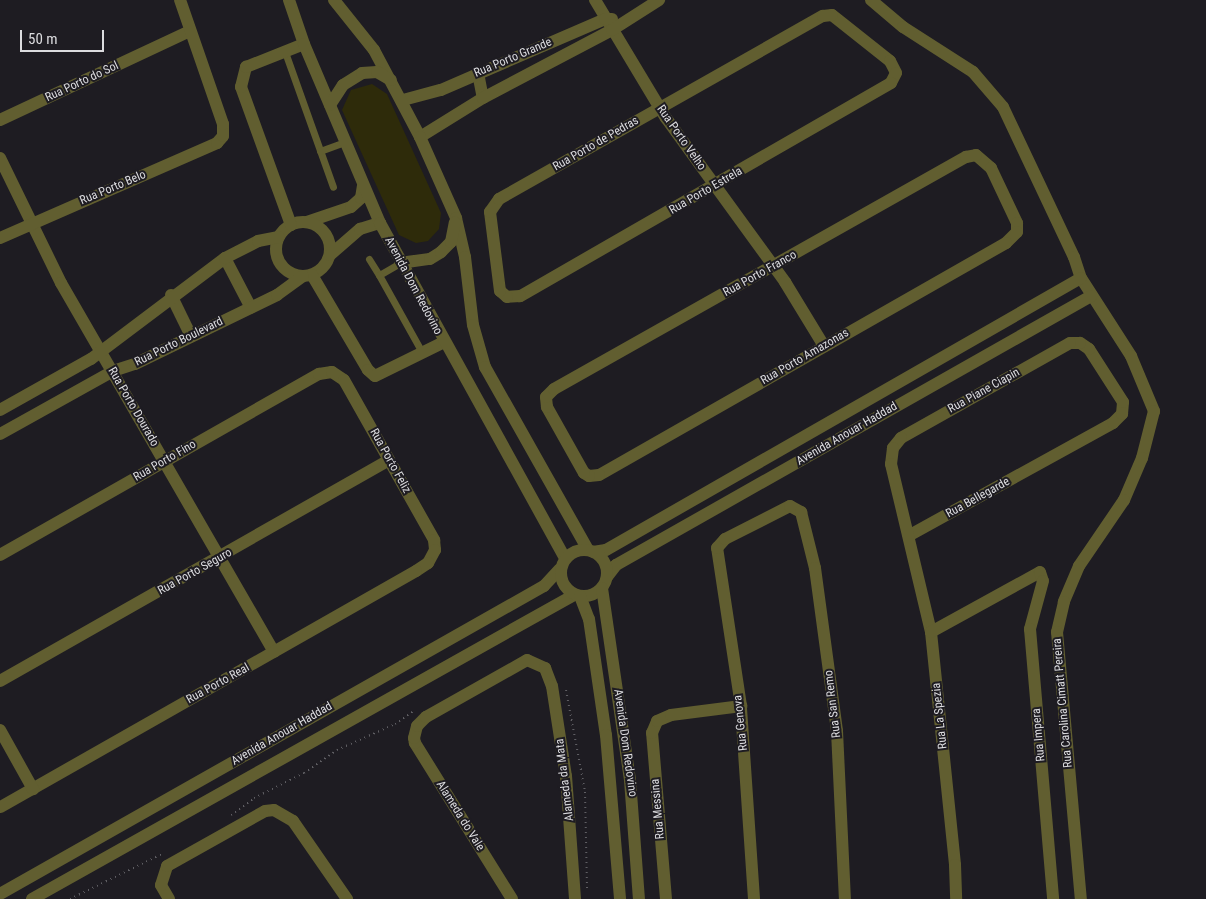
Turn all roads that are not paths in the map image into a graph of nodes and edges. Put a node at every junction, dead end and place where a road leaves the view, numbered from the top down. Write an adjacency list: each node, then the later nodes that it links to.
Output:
1 (180, 0): 11 (street)
2 (289, 0): 12 (street, Avenida Dom Redovino)
3 (334, 0): 15 (street, Avenida Dom Redovino)
4 (595, 0): 8 (street, Rua Porto Velho)
5 (659, 0): 9 (street, Rua Porto Grande)
6 (871, 0): 43 (street, Rua Carolina Cimatt Pereira)
7 (832, 15): 19 (street, Rua Porto de Pedras); 27 (street, Rua Porto Estrela)
8 (605, 19): 9 (street, Rua Porto Grande); 10 (street, Rua Porto Velho); 14 (street, Rua Porto Grande)
9 (624, 20): 10 (street, Rua Porto Grande)
10 (612, 30): 16 (street, Rua Porto Grande); 19 (street, Rua Porto Velho)
11 (190, 31): 20 (street, Rua Porto do Sol); 32 (street, Rua Porto Belo)
12 (304, 44): 13 (street); 18 (street, Avenida Dom Redovino)
13 (285, 52): 23 (lane); 33 (street)
14 (478, 73): 16 (street); 17 (street, Rua Porto Grande)
15 (393, 81): 17 (street, Avenida Dom Redovino); 18 (street)
16 (483, 98): 21 (street, Rua Porto Grande)
17 (403, 100): 21 (street, Avenida Dom Redovino)
18 (330, 105): 22 (street, Avenida Dom Redovino)
19 (660, 108): 27 (street, Rua Porto Velho); 46 (street, Rua Porto de Pedras)
20 (0, 120)
21 (420, 137): 29 (street, Avenida Dom Redovino)
22 (345, 142): 23 (lane); 26 (street, Avenida Dom Redovino)
23 (320, 151): 28 (lane)
24 (976, 155): 40 (street, Rua Porto Franco); 50 (street, Rua Porto Amazonas)
25 (0, 158): 32 (street, Rua Porto Dourado)
26 (363, 186): 30 (street); 31 (street, Avenida Dom Redovino)
27 (716, 186): 40 (street, Rua Porto Velho); 46 (street, Rua Porto Estrela)
28 (333, 187)
29 (456, 218): 39 (street); 63 (street, Avenida Dom Redovino)
30 (307, 222): 33 (street); 36 (street)
31 (380, 223): 36 (street); 39 (street, Avenida Dom Redovino)
32 (31, 224): 35 (street, Rua Porto Belo); 51 (street, Rua Porto Dourado)
33 (290, 225): 34 (street)
34 (279, 237): 37 (street); 41 (street)
35 (0, 238)
36 (330, 255): 41 (street)
37 (225, 258): 44 (street); 47 (street)
38 (369, 258): 42 (lane)
39 (400, 262): 42 (lane); 49 (street, Avenida Dom Redovino)
40 (774, 266): 50 (street, Rua Porto Velho); 60 (street, Rua Porto Franco)
41 (307, 275): 47 (street, Rua Porto Boulevard); 52 (street)
42 (379, 275): 52 (lane)
43 (1081, 278): 45 (street, Rua Carolina Cimatt Pereira); 63 (street, Avenida Anouar Haddad)
44 (171, 295): 48 (street); 51 (street)
45 (1091, 296): 68 (street, Avenida Anouar Haddad); 91 (street, Rua Carolina Cimatt Pereira)
46 (507, 297)
47 (251, 308): 48 (street, Rua Porto Boulevard)
48 (191, 336): 53 (street, Rua Porto Boulevard)
49 (444, 342): 52 (street); 67 (street, Avenida Dom Redovino)
50 (824, 346): 60 (street, Rua Porto Amazonas)
51 (100, 353): 53 (street, Rua Porto Dourado); 55 (street)
52 (423, 354)
53 (113, 372): 57 (street, Rua Porto Boulevard); 59 (street, Rua Porto Dourado)
54 (332, 372): 58 (street, Rua Porto Feliz); 59 (street, Rua Porto Fino)
55 (0, 410)
56 (1122, 414): 62 (street, Rua Bellegarde); 62 (street, Rua Piane Ciapin)
57 (0, 434)
58 (390, 460): 65 (street, Rua Porto Feliz); 66 (street, Rua Porto Seguro)
59 (165, 462): 64 (street, Rua Porto Fino); 66 (street, Rua Porto Dourado)
60 (589, 476)
61 (801, 512): 73 (street, Rua Genova); 88 (street, Rua San Remo)
62 (910, 535): 70 (street, Rua La Spezia)
63 (590, 551): 67 (street); 68 (street, Avenida Dom Redovino)
64 (0, 555)
65 (433, 556): 71 (street, Rua Porto Real)
66 (220, 558): 71 (street, Rua Porto Dourado); 72 (street, Rua Porto Seguro)
67 (563, 564): 69 (street, Avenida Dom Redovino); 78 (street, Avenida Anouar Haddad)
68 (604, 583): 69 (street); 85 (street, Avenida Dom Redovino)
69 (577, 596): 79 (street, Avenida Anouar Haddad); 84 (street, Avenida Dom Redovino)
70 (932, 632): 89 (street, Rua La Spezia); 90 (street, Rua Impera)
71 (274, 652): 76 (street, Rua Porto Real)
72 (0, 681)
73 (741, 706): 86 (street, Rua Messina); 87 (street, Rua Genova)
74 (0, 730): 76 (street)
75 (415, 732): 82 (street, Alameda do Vale); 83 (street, Alameda da Mata)
76 (33, 788): 77 (street, Rua Porto Real)
77 (0, 807)
78 (0, 894)
79 (32, 899)
80 (168, 899): 81 (street)
81 (347, 899)
82 (512, 899)
83 (574, 899)
84 (620, 899)
85 (639, 899)
86 (666, 899)
87 (754, 899)
88 (845, 899)
89 (956, 899)
90 (1053, 899)
91 (1081, 899)

